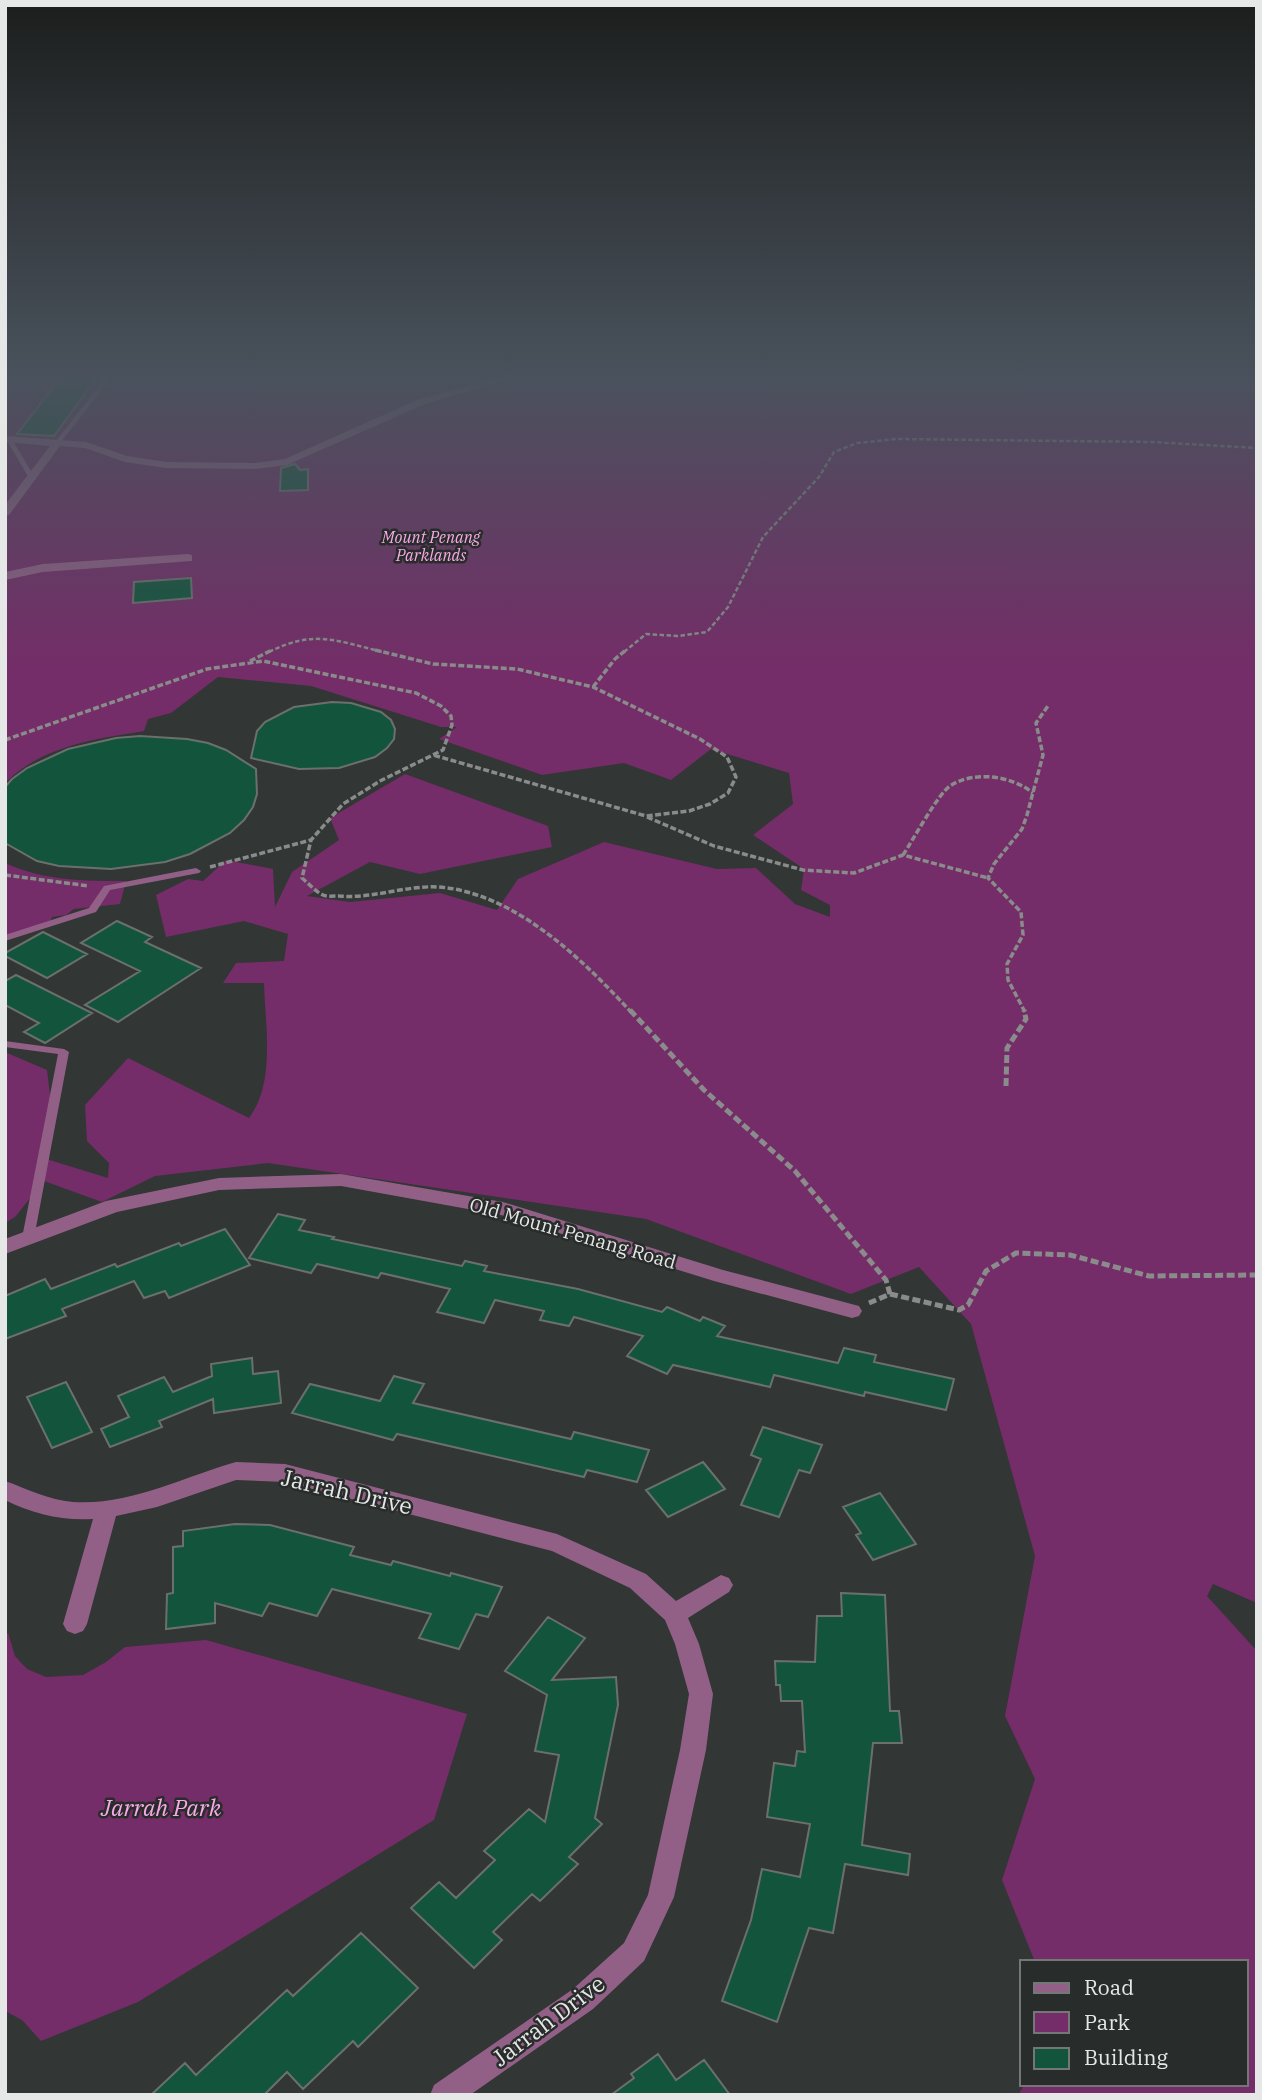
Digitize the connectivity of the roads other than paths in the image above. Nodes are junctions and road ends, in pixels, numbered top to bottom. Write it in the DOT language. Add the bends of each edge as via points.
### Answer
graph roads {
  1 [pos="29,474"];
  2 [pos="35,474"];
  3 [pos="32,478"];
  4 [pos="5,513"];
  5 [pos="188,558"];
  6 [pos="5,576"];
  7 [pos="195,871"];
  8 [pos="5,938"];
  9 [pos="5,1044"];
  10 [pos="28,1238"];
  11 [pos="5,1247"];
  12 [pos="852,1311"];
  13 [pos="5,1490"];
  14 [pos="107,1509"];
  15 [pos="721,1585"];
  16 [pos="674,1614"];
  17 [pos="75,1624"];
  18 [pos="444,2095"];
  1 -- 3 [label="lane"];
  2 -- 3 [label="street"];
  3 -- 4 [label="street"];
  5 -- 6 [label="street" via="43,568"];
  7 -- 8 [label="lane" via="107,888 93,911"];
  9 -- 10 [label="lane" via="64,1052"];
  10 -- 11 [label="street, Old Mount Penang Road"];
  10 -- 12 [label="street, Old Mount Penang Road" via="113,1206 219,1184 341,1180 503,1209"];
  13 -- 14 [label="street, Jarrah Drive" via="32,1503 73,1511"];
  14 -- 16 [label="street, Jarrah Drive" via="236,1471 285,1473 557,1543 638,1581"];
  14 -- 17 [label="street"];
  15 -- 16 [label="street"];
  16 -- 18 [label="street, Jarrah Drive" via="702,1694 661,1897 634,1952 583,1999"];
}
